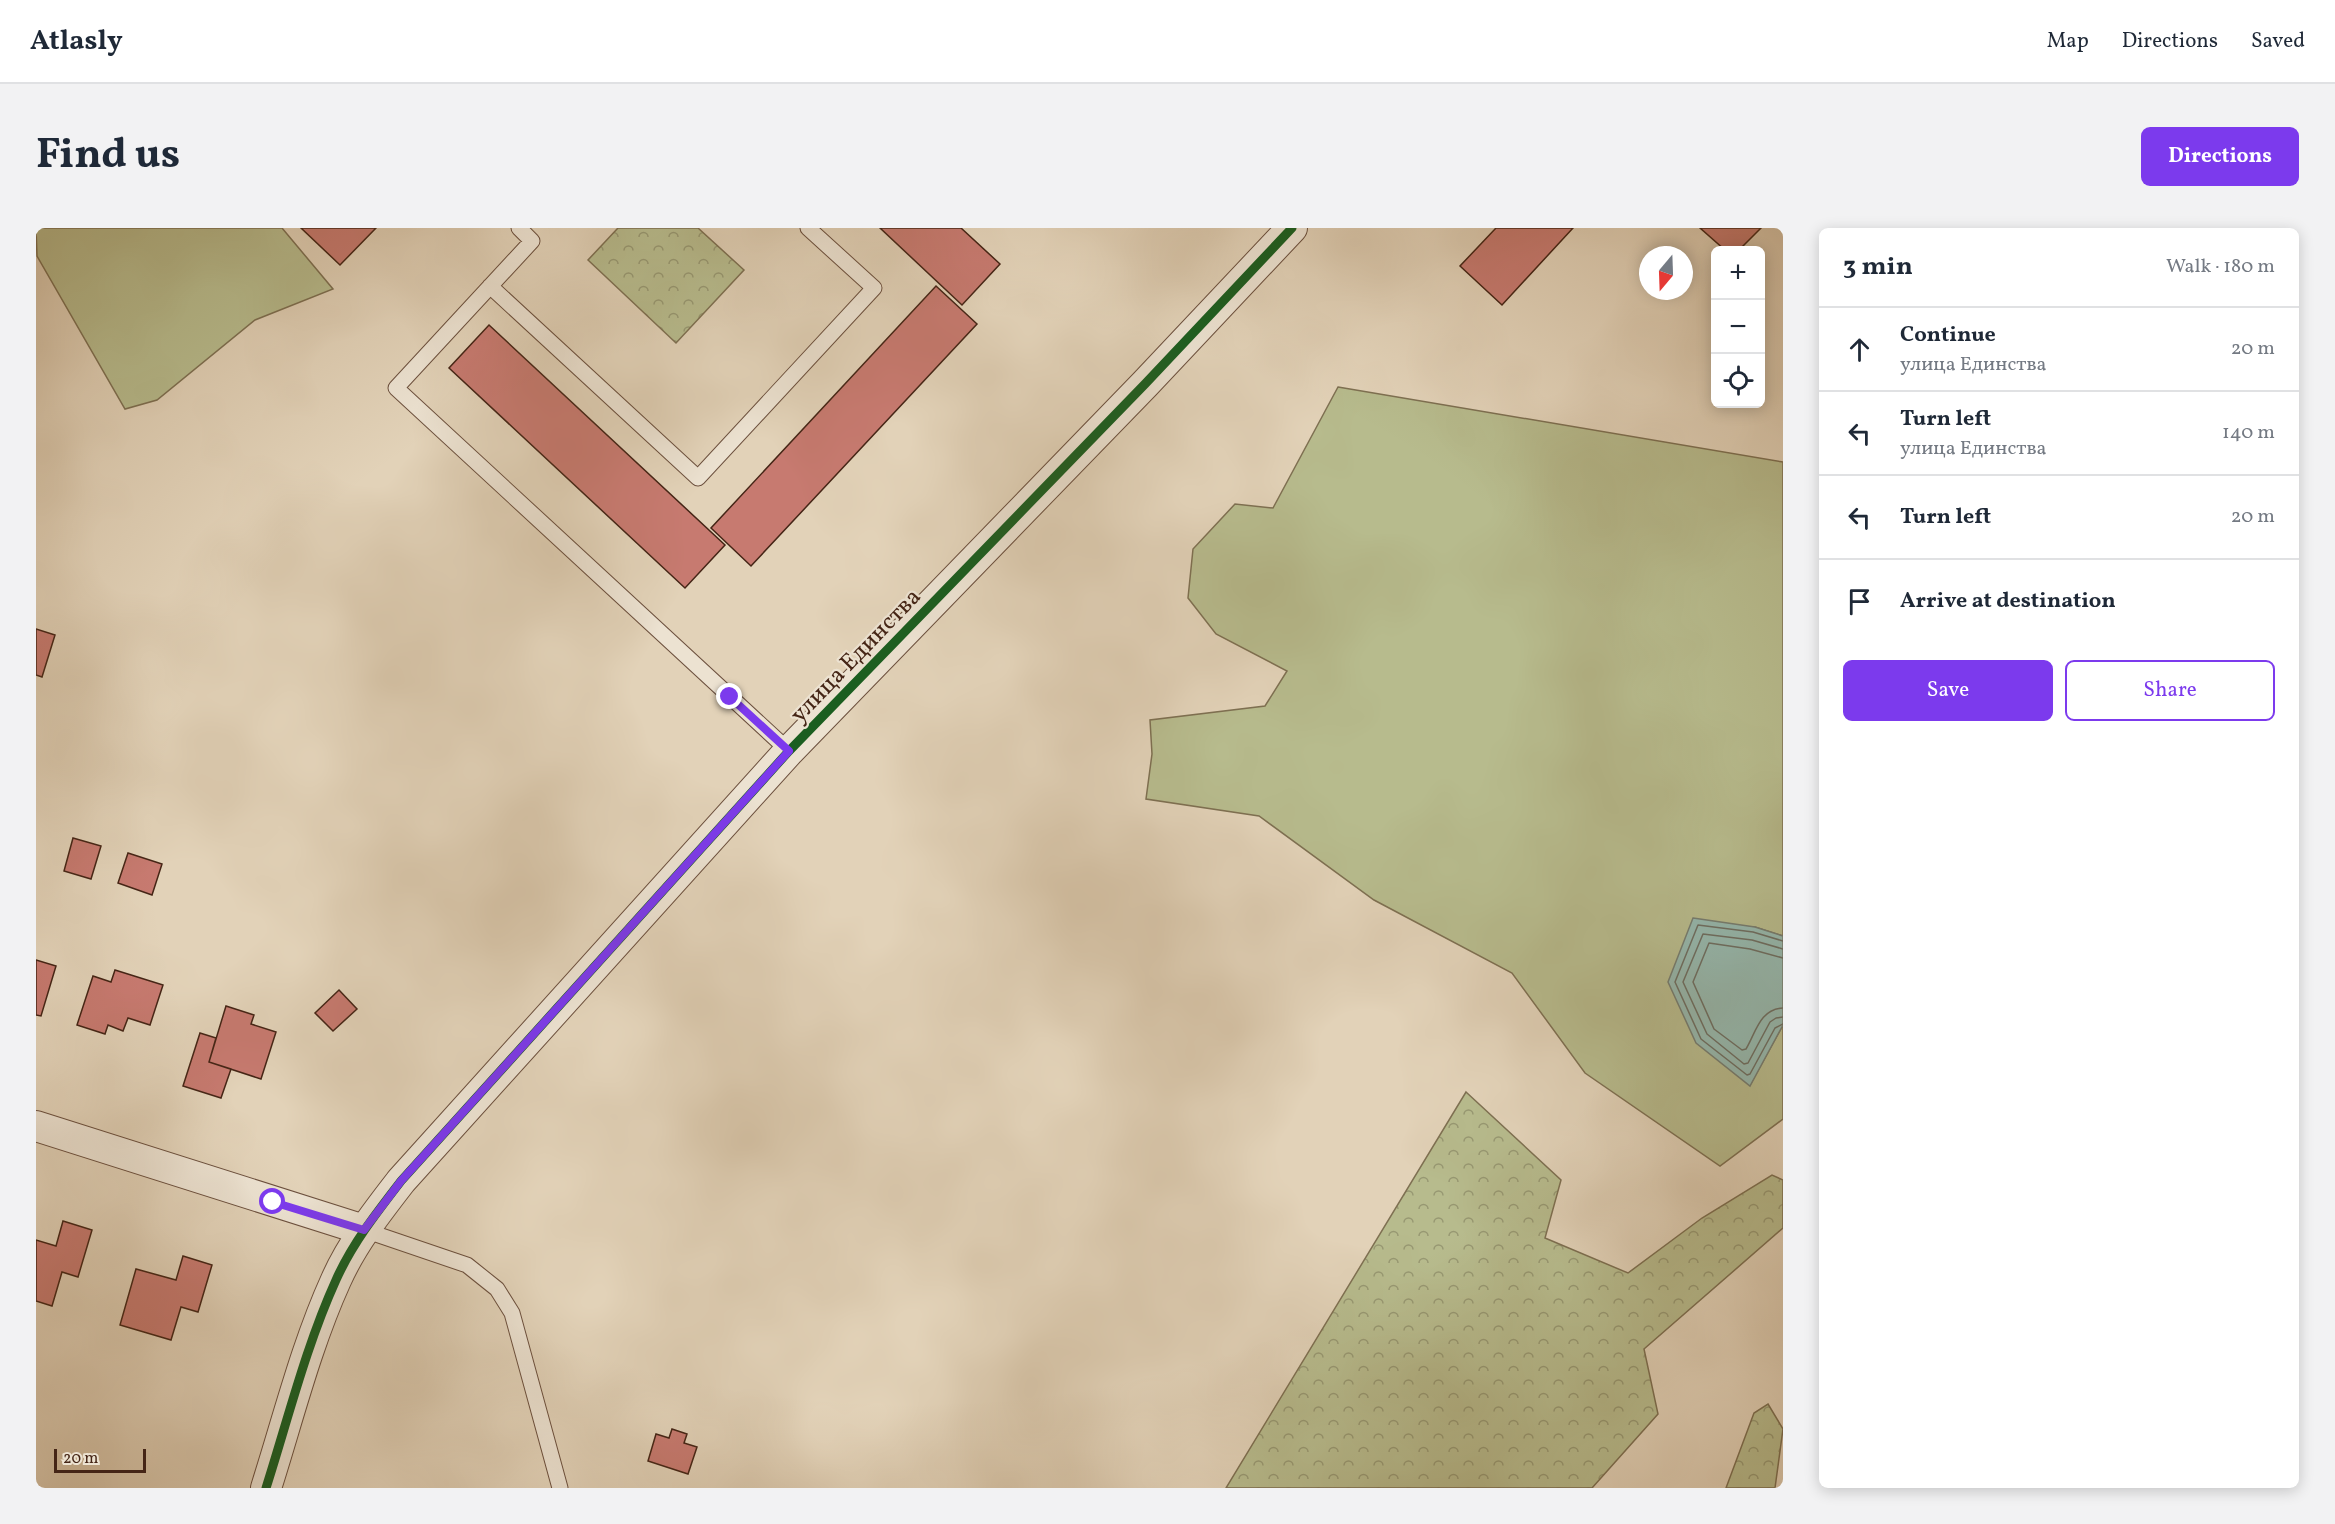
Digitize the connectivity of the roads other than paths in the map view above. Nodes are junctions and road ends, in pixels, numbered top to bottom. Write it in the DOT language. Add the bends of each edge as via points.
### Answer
graph roads {
  1 [pos="519,228"];
  2 [pos="808,228"];
  3 [pos="1292,228"];
  4 [pos="490,286"];
  5 [pos="789,751"];
  6 [pos="36,1126"];
  7 [pos="364,1230"];
  8 [pos="266,1488"];
  9 [pos="560,1488"];
  1 -- 4 [label="lane" via="532,241"];
  2 -- 4 [label="lane" via="874,288 698,478"];
  3 -- 5 [label="street, улица Единства"];
  4 -- 5 [label="lane" via="396,388"];
  5 -- 7 [label="street, улица Единства" via="401,1181"];
  6 -- 7 [label="street"];
  7 -- 8 [label="street, улица Единства" via="336,1280"];
  7 -- 9 [label="lane" via="467,1265 497,1288 512,1313"];
}
